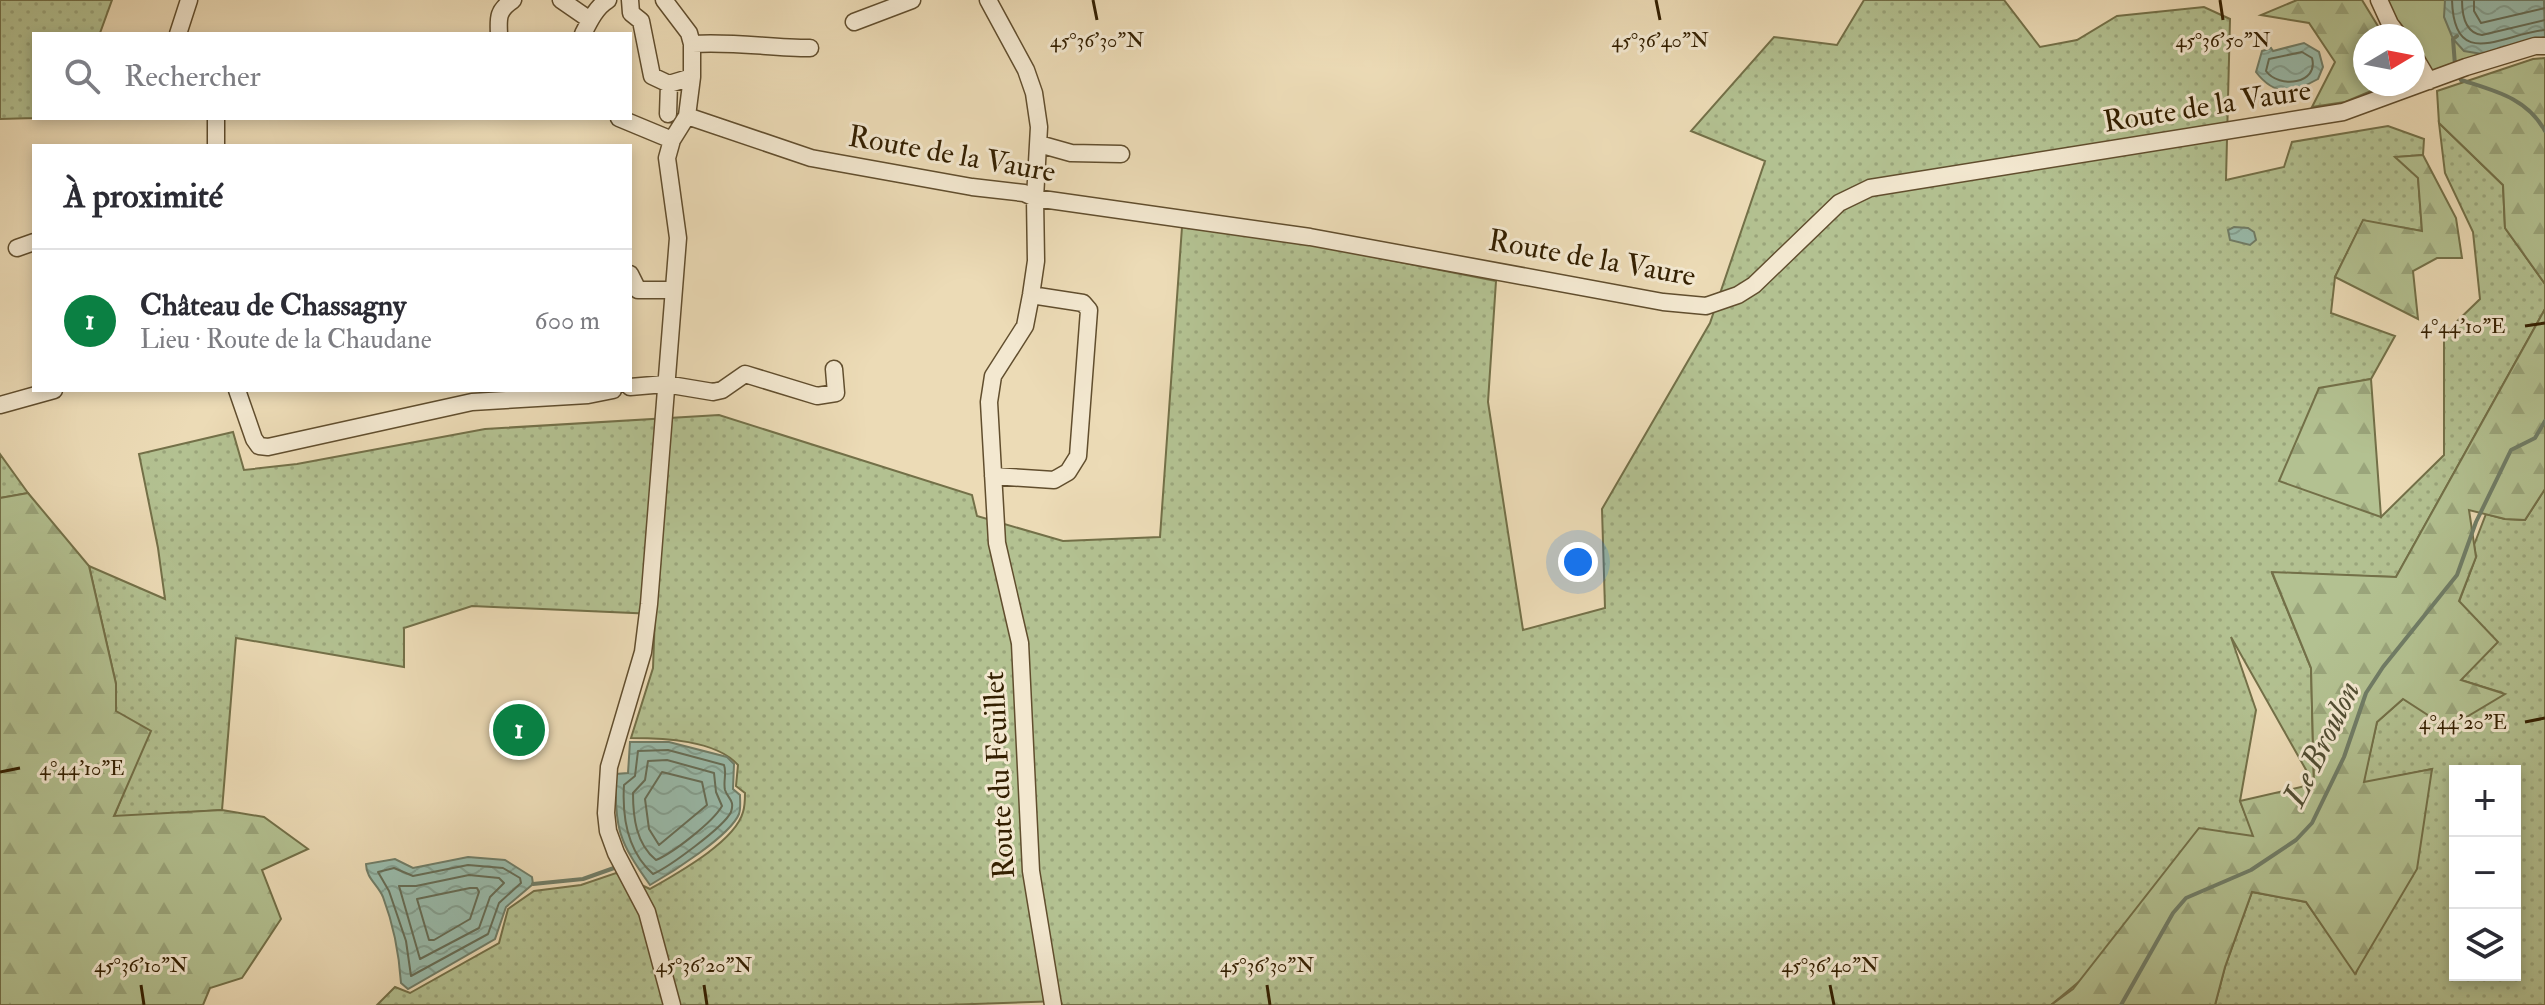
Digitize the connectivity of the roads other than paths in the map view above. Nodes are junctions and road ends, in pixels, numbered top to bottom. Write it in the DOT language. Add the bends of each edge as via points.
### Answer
graph roads {
  1 [pos="189,0"];
  2 [pos="513,0"];
  3 [pos="561,0"];
  4 [pos="608,0"];
  5 [pos="630,0"];
  6 [pos="664,0"];
  7 [pos="912,0"];
  8 [pos="988,0"];
  9 [pos="2379,0"];
  10 [pos="854,22"];
  11 [pos="2390,24"];
  12 [pos="586,27"];
  13 [pos="179,32"];
  14 [pos="499,32"];
  15 [pos="692,44"];
  16 [pos="2545,46"];
  17 [pos="810,48"];
  18 [pos="2425,74"];
  19 [pos="692,77"];
  20 [pos="2429,81"];
  21 [pos="669,84"];
  22 [pos="668,114"];
  23 [pos="687,116"];
  24 [pos="216,120"];
  25 [pos="624,120"];
  26 [pos="672,140"];
  27 [pos="216,144"];
  28 [pos="1039,144"];
  29 [pos="1121,154"];
  30 [pos="1035,198"];
  31 [pos="32,243"];
  32 [pos="17,248"];
  33 [pos="632,278"];
  34 [pos="673,290"];
  35 [pos="1031,295"];
  36 [pos="834,369"];
  37 [pos="665,384"];
  38 [pos="632,387"];
  39 [pos="47,392"];
  40 [pos="238,392"];
  41 [pos="603,392"];
  42 [pos="557,393"];
  43 [pos="0,405"];
  44 [pos="993,476"];
  45 [pos="672,1005"];
  46 [pos="1053,1005"];
  1 -- 13 [label="street"];
  2 -- 14 [label="street" via="498,17"];
  3 -- 12 [label="street"];
  4 -- 12 [label="street"];
  5 -- 21 [label="street" via="631,13 641,21 652,76"];
  6 -- 15 [label="street"];
  7 -- 10 [label="street"];
  8 -- 28 [label="street, Route du Feuillet" via="1034,93"];
  9 -- 11 [label="street"];
  15 -- 17 [label="street"];
  15 -- 19 [label="street"];
  16 -- 20 [label="street, Route de la Vaure"];
  18 -- 20 [label="street"];
  19 -- 21 [label="street"];
  19 -- 23 [label="street"];
  20 -- 30 [label="street, Route de la Vaure" via="2343,112 1870,188 1839,203 1754,285 1706,306 1310,237"];
  21 -- 22 [label="street"];
  23 -- 26 [label="street"];
  23 -- 30 [label="street, Route de la Vaure" via="811,158"];
  24 -- 27 [label="street"];
  25 -- 26 [label="street"];
  26 -- 34 [label="street" via="667,158 679,232"];
  28 -- 29 [label="street" via="1071,153"];
  28 -- 30 [label="street, Route du Feuillet"];
  30 -- 35 [label="street, Route du Feuillet"];
  31 -- 32 [label="street"];
  33 -- 34 [label="street" via="638,290"];
  34 -- 37 [label="street"];
  35 -- 44 [label="street, Route du Feuillet" via="1025,326 989,388"];
  35 -- 44 [label="street" via="1083,303 1089,310 1078,456 1068,472 1054,480"];
  36 -- 37 [label="street" via="836,393 817,396 745,374 713,392"];
  37 -- 38 [label="street"];
  37 -- 45 [label="street" via="643,652 614,747 606,813 616,853 647,912"];
  39 -- 43 [label="street"];
  40 -- 42 [label="street" via="259,446 268,447 472,402"];
  41 -- 42 [label="street"];
  44 -- 46 [label="street, Route du Feuillet" via="997,543 1020,643 1031,871"];
}
